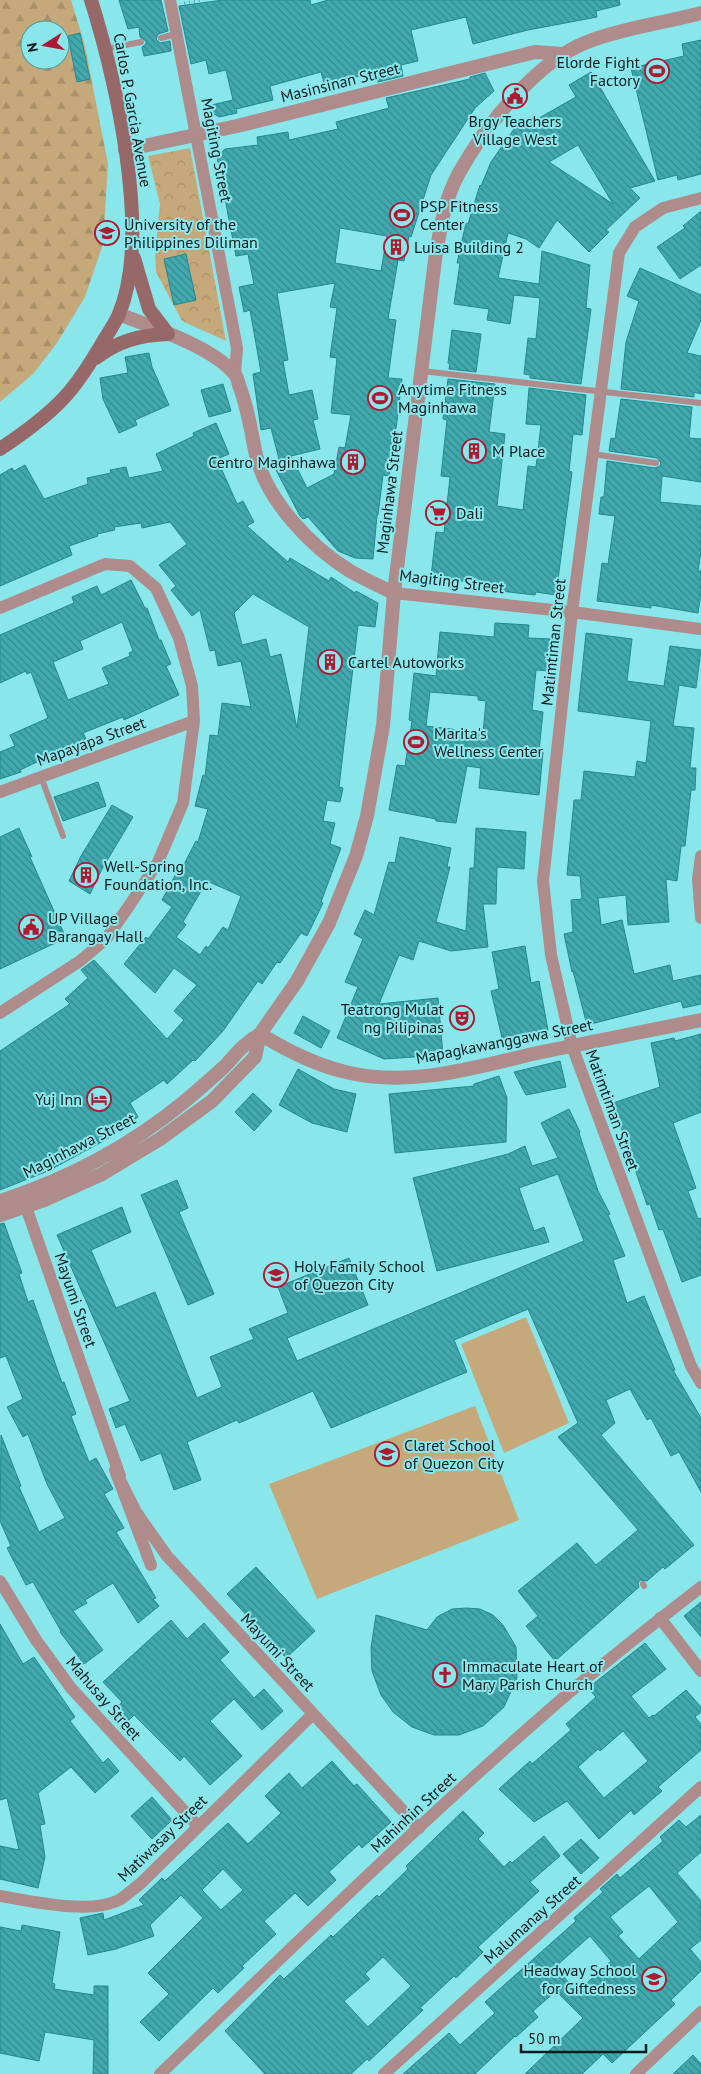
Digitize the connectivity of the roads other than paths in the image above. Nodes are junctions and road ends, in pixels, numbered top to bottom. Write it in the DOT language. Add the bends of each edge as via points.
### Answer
graph roads {
  1 [pos="91,0"];
  2 [pos="170,0"];
  3 [pos="701,13"];
  4 [pos="176,34"];
  5 [pos="161,38"];
  6 [pos="141,42"];
  7 [pos="105,49"];
  8 [pos="563,54"];
  9 [pos="197,135"];
  10 [pos="125,150"];
  11 [pos="701,198"];
  12 [pos="131,245"];
  13 [pos="119,314"];
  14 [pos="168,334"];
  15 [pos="91,362"];
  16 [pos="422,371"];
  17 [pos="235,373"];
  18 [pos="600,393"];
  19 [pos="701,403"];
  20 [pos="0,449"];
  21 [pos="592,454"];
  22 [pos="656,463"];
  23 [pos="394,593"];
  24 [pos="0,608"];
  25 [pos="572,612"];
  26 [pos="701,629"];
  27 [pos="194,721"];
  28 [pos="41,777"];
  29 [pos="0,792"];
  30 [pos="63,836"];
  31 [pos="701,856"];
  32 [pos="701,918"];
  33 [pos="0,1013"];
  34 [pos="701,1020"];
  35 [pos="260,1034"];
  36 [pos="572,1046"];
  37 [pos="0,1201"];
  38 [pos="26,1206"];
  39 [pos="0,1215"];
  40 [pos="701,1384"];
  41 [pos="0,1580"];
  42 [pos="701,1588"];
  43 [pos="660,1618"];
  44 [pos="701,1671"];
  45 [pos="313,1714"];
  46 [pos="701,1788"];
  47 [pos="198,1826"];
  48 [pos="419,1828"];
  49 [pos="0,1896"];
  50 [pos="701,2012"];
  51 [pos="160,2074"];
  52 [pos="384,2074"];
  53 [pos="636,2074"];
  1 -- 7 [label="main road, Carlos P. Garcia Avenue"];
  2 -- 4 [label="street, Magiting Street"];
  3 -- 8 [label="street, Maginhawa Street" via="587,42"];
  4 -- 5 [label="lane"];
  4 -- 9 [label="street, Magiting Street"];
  6 -- 7 [label="lane"];
  7 -- 10 [label="main road, Carlos P. Garcia Avenue"];
  8 -- 9 [label="street, Masinsinan Street" via="535,52"];
  8 -- 16 [label="street, Maginhawa Street" via="537,75 508,106 459,174 445,208 440,231"];
  9 -- 10 [label="street, Masinsinan Street"];
  9 -- 17 [label="street, Magiting Street" via="237,348"];
  10 -- 12 [label="main road, Carlos P. Garcia Avenue" via="131,199"];
  11 -- 18 [label="street, Matimtiman Street" via="664,208 635,227 619,253"];
  12 -- 13 [label="main road, Carlos P. Garcia Avenue" via="130,268"];
  12 -- 14 [label="main road" via="149,309"];
  13 -- 14 [label="street"];
  13 -- 15 [label="main road, Carlos P. Garcia Avenue"];
  14 -- 15 [label="main road" via="127,340"];
  14 -- 17 [label="street" via="220,360"];
  15 -- 20 [label="main road, Carlos P. Garcia Avenue" via="60,401"];
  16 -- 18 [label="lane"];
  16 -- 23 [label="street, Maginhawa Street"];
  17 -- 23 [label="street, Magiting Street" via="247,406 257,457 277,500 325,554 351,572"];
  18 -- 19 [label="lane"];
  18 -- 21 [label="street, Matimtiman Street"];
  21 -- 22 [label="lane"];
  21 -- 25 [label="street, Matimtiman Street"];
  23 -- 25 [label="street, Magiting Street"];
  23 -- 35 [label="street, Maginhawa Street" via="383,726 372,794 356,856 312,957"];
  24 -- 27 [label="street" via="104,564 130,566 156,588 180,638 192,686"];
  25 -- 26 [label="street, Magiting Street"];
  25 -- 36 [label="street, Matimtiman Street" via="543,881 551,955"];
  27 -- 28 [label="street, Mapayapa Street"];
  27 -- 33 [label="street" via="183,803 158,862 130,906 106,939 80,961"];
  28 -- 29 [label="street, Mapayapa Street"];
  28 -- 30 [label="lane"];
  31 -- 32 [label="street" via="698,879"];
  34 -- 36 [label="street, Mapagkawanggawa Street"];
  35 -- 36 [label="street, Mapagkawanggawa Street" via="297,1056 323,1066 351,1074 386,1078 427,1076"];
  35 -- 37 [label="street, Maginhawa Street" via="243,1045 205,1084 152,1128 70,1173"];
  35 -- 38 [label="street, Maginhawa Street" via="255,1057 212,1101 168,1134 102,1174"];
  36 -- 40 [label="street, Matimtiman Street" via="691,1366"];
  38 -- 39 [label="street, Maginhawa Street"];
  38 -- 45 [label="street, Mayumi Street" via="98,1414 122,1480 125,1490 128,1499 145,1546 151,1565 115,1470 123,1486 127,1494 136,1512 167,1556"];
  41 -- 47 [label="street, Mahusay Street" via="70,1688"];
  42 -- 43 [label="street, Mahinhin Street"];
  43 -- 44 [label="street"];
  43 -- 48 [label="street, Mahinhin Street" via="571,1691"];
  45 -- 47 [label="street, Matiwasay Street"];
  45 -- 48 [label="street, Mayumi Street"];
  46 -- 52 [label="street, Malumanay Street"];
  47 -- 49 [label="street, Matiwasay Street" via="140,1884 118,1900 102,1905 68,1906"];
  48 -- 51 [label="street, Mahinhin Street"];
  50 -- 53 [label="street"];
}
